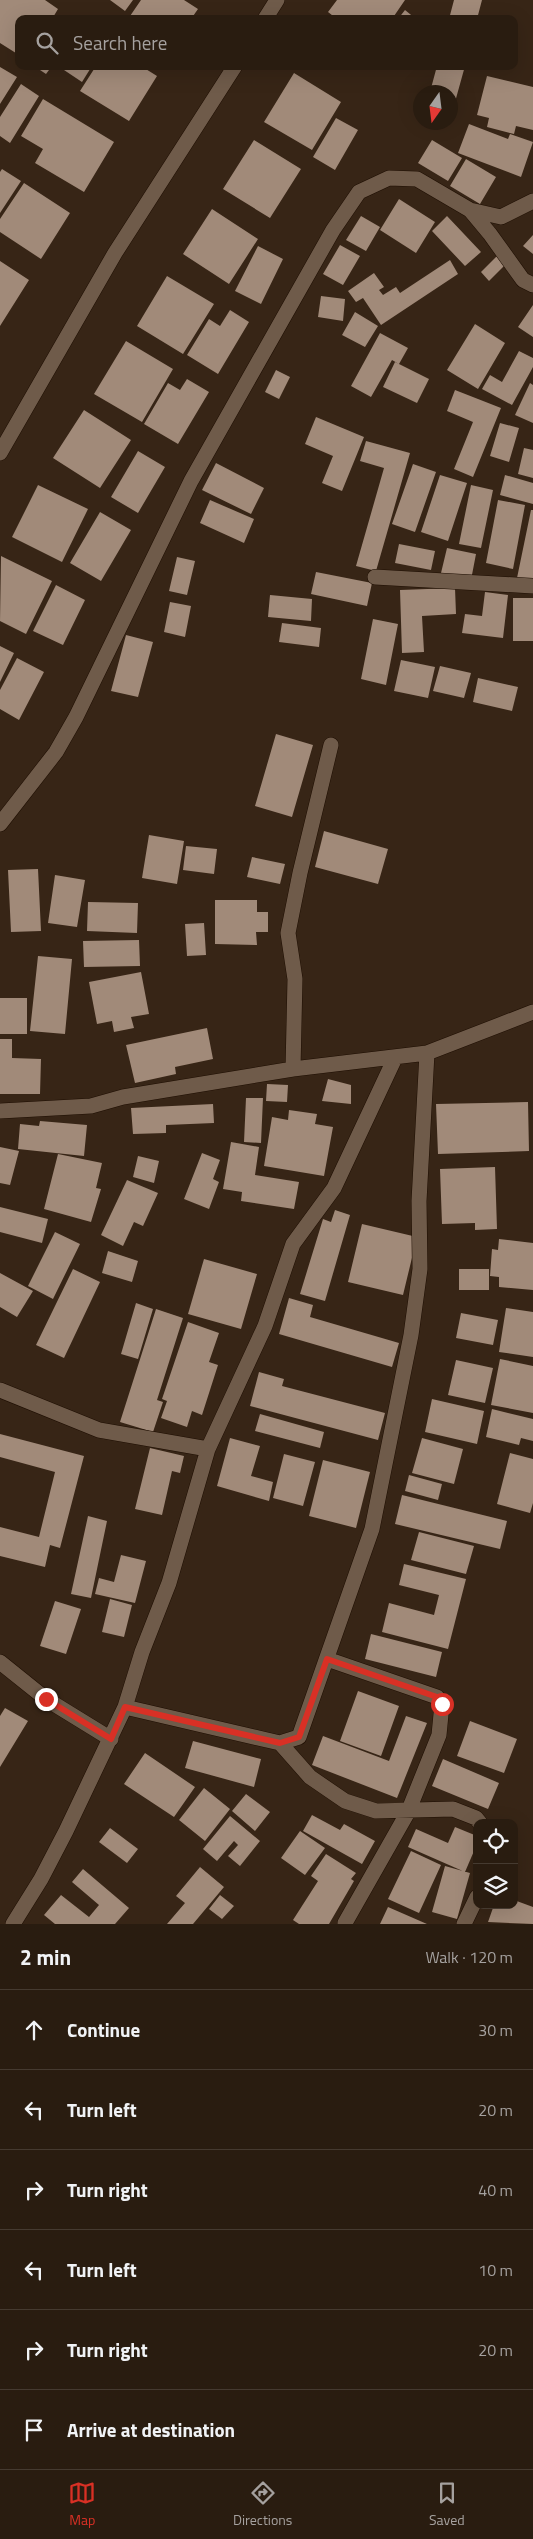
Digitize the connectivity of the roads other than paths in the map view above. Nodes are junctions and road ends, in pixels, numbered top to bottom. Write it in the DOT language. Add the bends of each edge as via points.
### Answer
graph roads {
  1 [pos="232,70"];
  2 [pos="533,201"];
  3 [pos="470,210"];
  4 [pos="533,285"];
  5 [pos="0,453"];
  6 [pos="375,577"];
  7 [pos="533,586"];
  8 [pos="331,745"];
  9 [pos="0,824"];
  10 [pos="533,1012"];
  11 [pos="427,1053"];
  12 [pos="395,1058"];
  13 [pos="293,1069"];
  14 [pos="0,1111"];
  15 [pos="0,1390"];
  16 [pos="208,1449"];
  17 [pos="327,1659"];
  18 [pos="0,1662"];
  19 [pos="125,1707"];
  20 [pos="111,1739"];
  21 [pos="280,1743"];
  22 [pos="408,1812"];
  23 [pos="477,1819"];
  24 [pos="473,1905"];
  25 [pos="345,1923"];
  26 [pos="13,1924"];
  27 [pos="464,1924"];
  1 -- 5 [label="street" via="115,253"];
  2 -- 3 [label="street" via="501,217"];
  3 -- 4 [label="street" via="523,280"];
  3 -- 9 [label="street" via="417,179 388,178 359,192 333,230 191,481 60,745"];
  6 -- 7 [label="street"];
  8 -- 13 [label="street" via="288,933 295,979"];
  10 -- 11 [label="street"];
  11 -- 12 [label="street"];
  11 -- 17 [label="street" via="419,1201 420,1269 411,1335 372,1529"];
  12 -- 13 [label="street"];
  12 -- 16 [label="street" via="334,1188 293,1244 265,1326"];
  13 -- 14 [label="street" via="123,1097 92,1106"];
  15 -- 16 [label="street" via="99,1430"];
  16 -- 19 [label="street" via="169,1583"];
  17 -- 21 [label="street" via="299,1737"];
  17 -- 22 [label="street" via="437,1697 442,1704 439,1735"];
  18 -- 20 [label="street" via="46,1699"];
  19 -- 20 [label="street"];
  19 -- 21 [label="street"];
  20 -- 26 [label="street" via="45,1871"];
  21 -- 22 [label="street" via="310,1777 344,1802 376,1812"];
  22 -- 23 [label="street" via="453,1809"];
  22 -- 25 [label="street"];
  24 -- 27 [label="street"];
}
